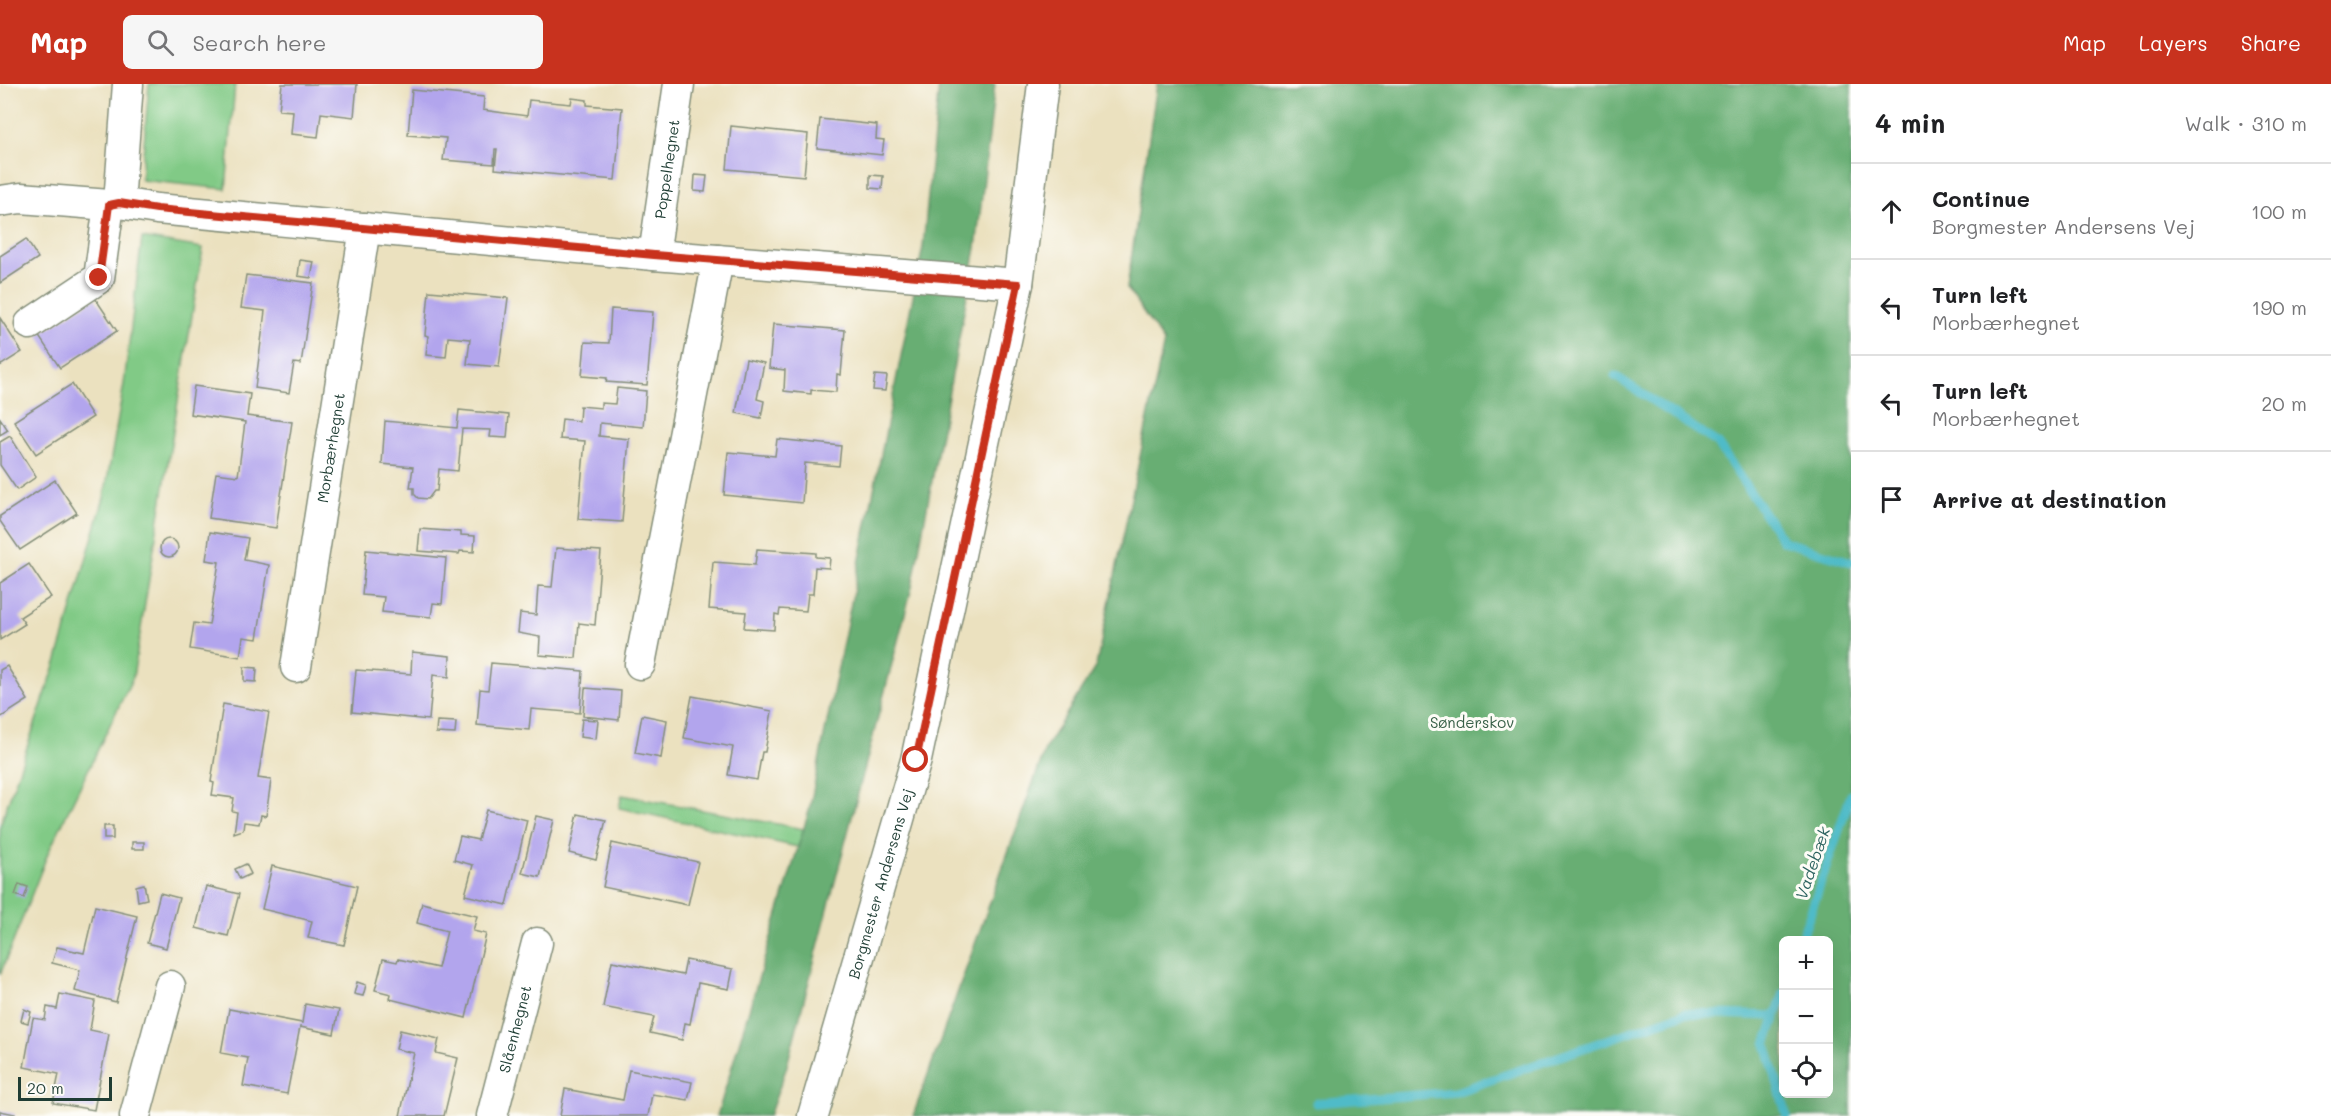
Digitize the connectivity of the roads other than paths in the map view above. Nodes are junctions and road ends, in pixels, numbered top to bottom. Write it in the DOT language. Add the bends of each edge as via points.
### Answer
graph roads {
  1 [pos="128,84"];
  2 [pos="680,84"];
  3 [pos="1042,84"];
  4 [pos="0,201"];
  5 [pos="114,204"];
  6 [pos="365,228"];
  7 [pos="654,255"];
  8 [pos="718,260"];
  9 [pos="1018,284"];
  10 [pos="30,324"];
  11 [pos="640,664"];
  12 [pos="296,667"];
  13 [pos="537,943"];
  14 [pos="170,986"];
  15 [pos="135,1116"];
  16 [pos="492,1116"];
  17 [pos="813,1116"];
  1 -- 5 [label="street"];
  2 -- 7 [label="street, Poppelhegnet"];
  3 -- 9 [label="street, Borgmester Andersens Vej"];
  4 -- 5 [label="street" via="21,198"];
  5 -- 6 [label="street"];
  5 -- 10 [label="street" via="99,278"];
  6 -- 7 [label="street"];
  6 -- 12 [label="street, Morbærhegnet"];
  7 -- 8 [label="street"];
  8 -- 9 [label="street"];
  8 -- 11 [label="street"];
  9 -- 17 [label="street, Borgmester Andersens Vej" via="916,760"];
  13 -- 16 [label="street, Slåenhegnet"];
  14 -- 15 [label="street"];
}
